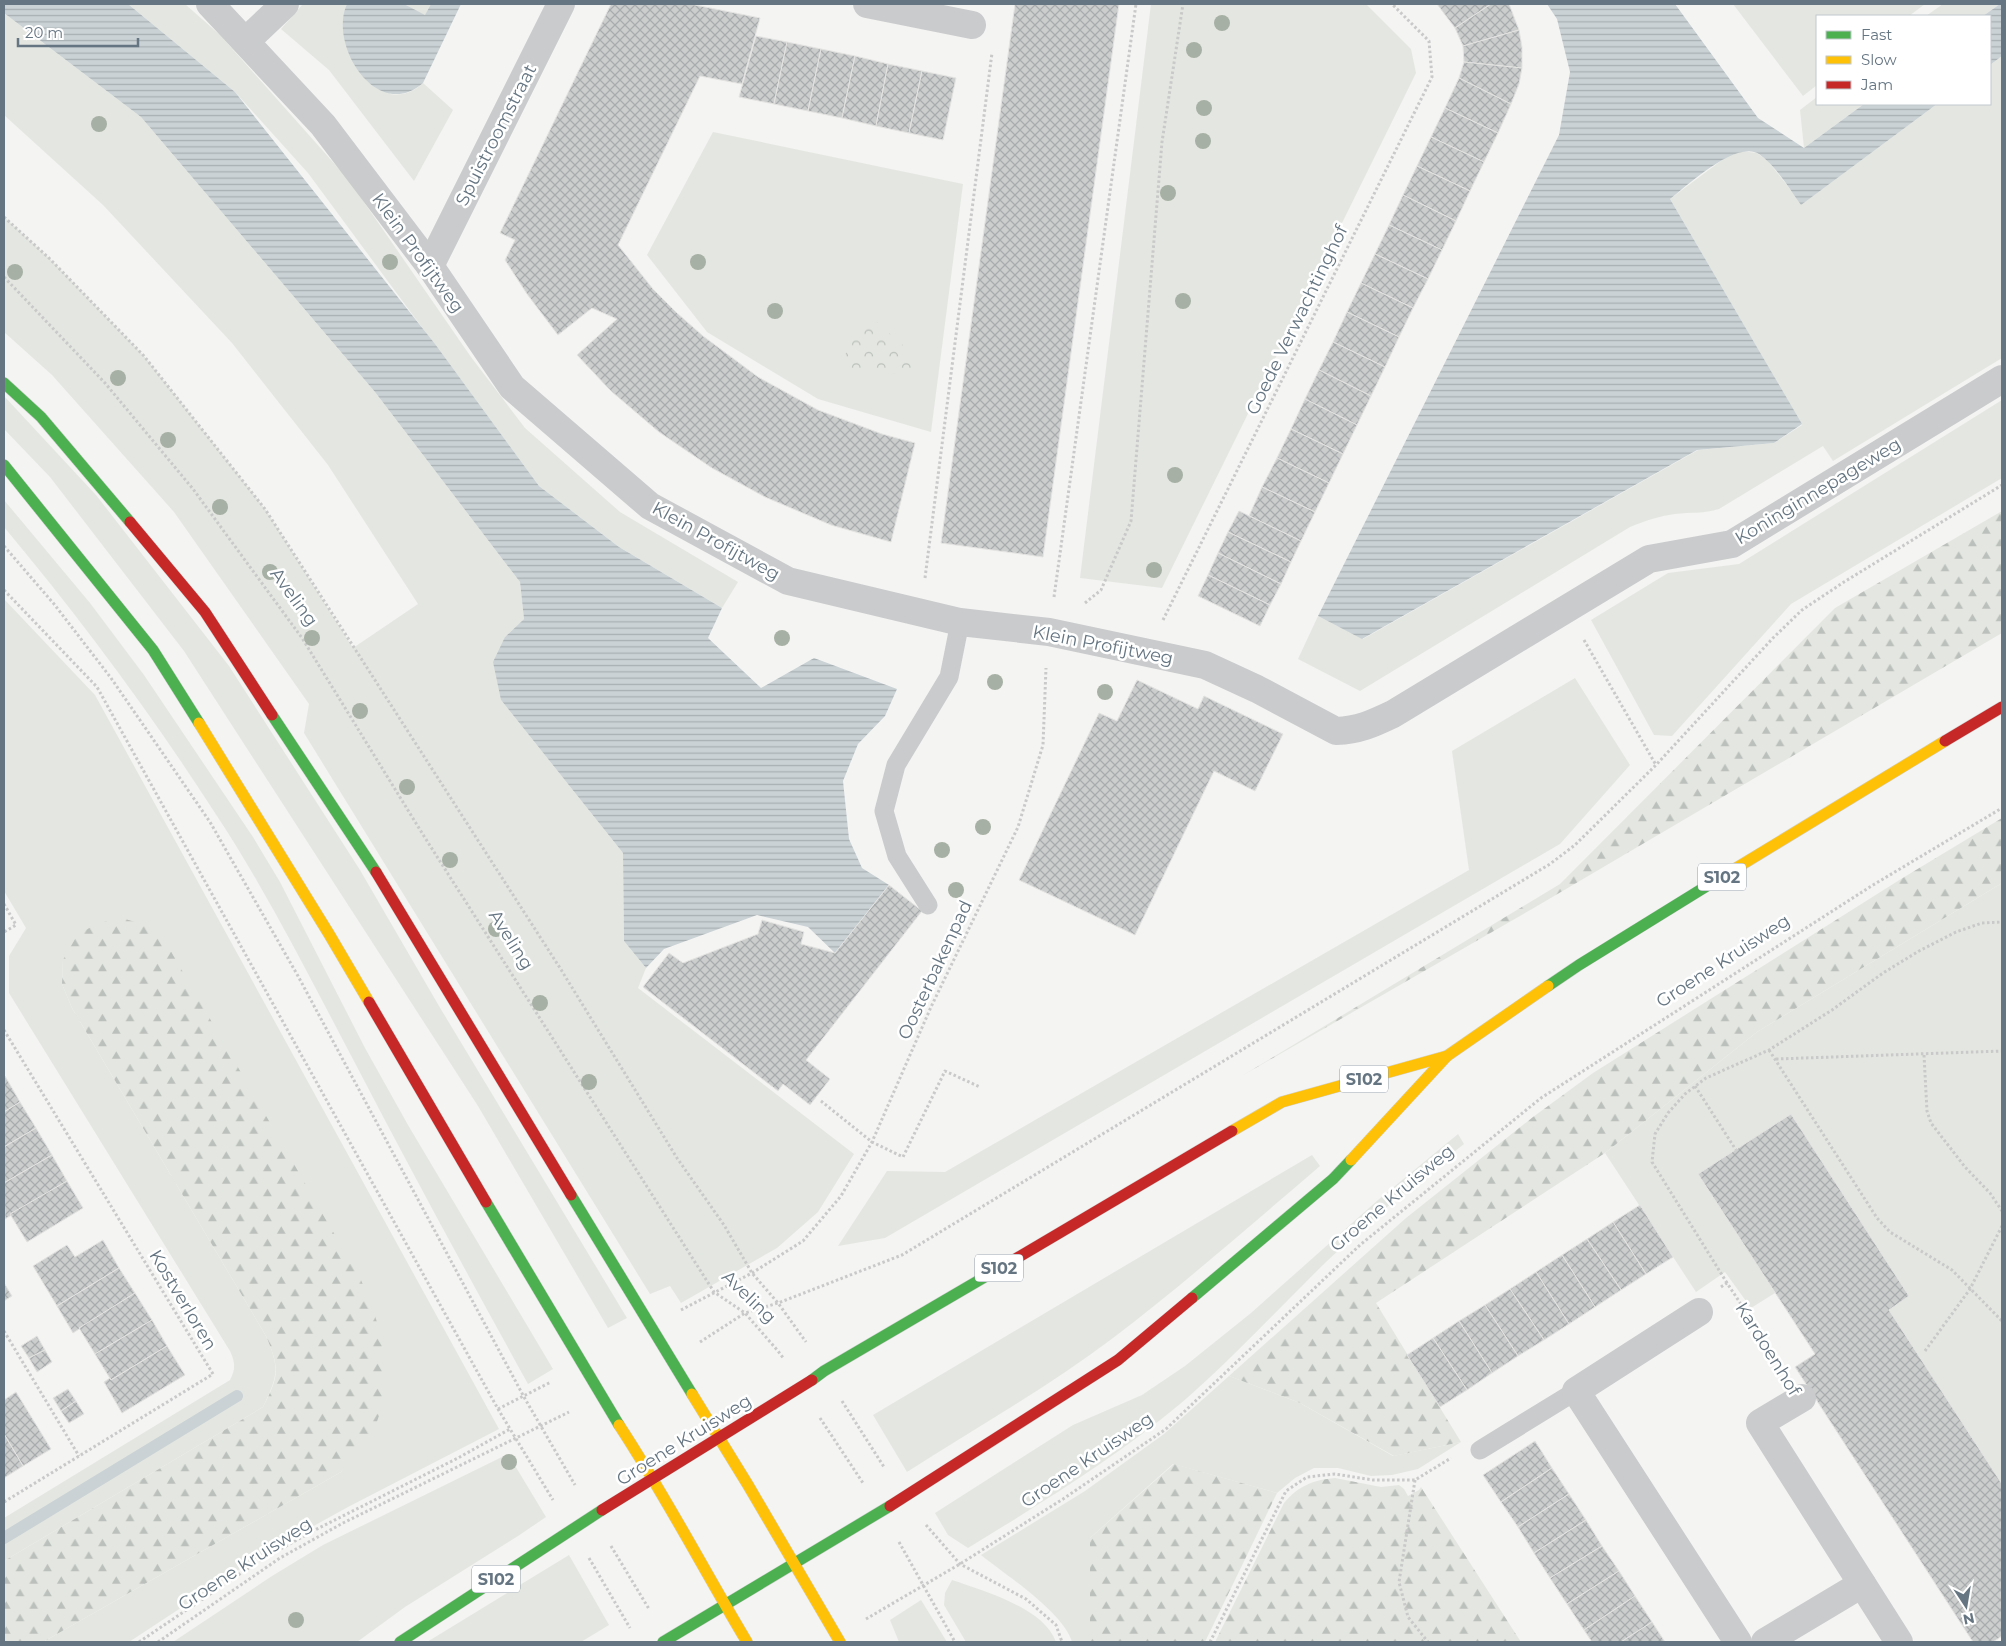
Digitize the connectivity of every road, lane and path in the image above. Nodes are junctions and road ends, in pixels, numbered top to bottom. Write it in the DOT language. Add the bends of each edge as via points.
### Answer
graph roads {
  1 [pos="210,4"];
  2 [pos="285,4"];
  3 [pos="561,4"];
  4 [pos="867,4"];
  5 [pos="1136,4"];
  6 [pos="1183,4"];
  7 [pos="1392,4"];
  8 [pos="972,25"];
  9 [pos="246,41"];
  10 [pos="4,217"];
  11 [pos="430,266"];
  12 [pos="4,278"];
  13 [pos="2002,379"];
  14 [pos="4,383"];
  15 [pos="4,464"];
  16 [pos="2002,485"];
  17 [pos="4,546"];
  18 [pos="4,590"];
  19 [pos="1565,608"];
  20 [pos="920,613"];
  21 [pos="960,622"];
  22 [pos="1049,632"];
  23 [pos="1145,653"];
  24 [pos="2002,707"];
  25 [pos="1393,714"];
  26 [pos="1656,765"];
  27 [pos="2002,808"];
  28 [pos="4,904"];
  29 [pos="928,905"];
  30 [pos="2002,922"];
  31 [pos="4,932"];
  32 [pos="4,1030"];
  33 [pos="1769,1050"];
  34 [pos="2002,1051"];
  35 [pos="1924,1055"];
  36 [pos="1447,1056"];
  37 [pos="1775,1059"];
  38 [pos="1695,1086"];
  39 [pos="980,1088"];
  40 [pos="821,1102"];
  41 [pos="872,1142"];
  42 [pos="1736,1150"];
  43 [pos="2002,1211"];
  44 [pos="2002,1226"];
  45 [pos="752,1273"];
  46 [pos="1727,1284"];
  47 [pos="1970,1289"];
  48 [pos="778,1302"];
  49 [pos="1699,1312"];
  50 [pos="745,1313"];
  51 [pos="2002,1321"];
  52 [pos="4,1331"];
  53 [pos="1925,1351"];
  54 [pos="824,1371"];
  55 [pos="801,1388"];
  56 [pos="1576,1391"];
  57 [pos="1802,1398"];
  58 [pos="510,1429"];
  59 [pos="719,1438"];
  60 [pos="516,1439"];
  61 [pos="1480,1450"];
  62 [pos="79,1456"];
  63 [pos="654,1479"];
  64 [pos="1416,1480"];
  65 [pos="903,1498"];
  66 [pos="4,1502"];
  67 [pos="882,1511"];
  68 [pos="571,1529"];
  69 [pos="793,1564"];
  70 [pos="960,1564"];
  71 [pos="1862,1584"];
  72 [pos="922,1586"];
  73 [pos="725,1605"];
  74 [pos="634,1635"];
  75 [pos="838,1640"];
  76 [pos="139,1642"];
  77 [pos="158,1642"];
  78 [pos="400,1642"];
  79 [pos="663,1642"];
  80 [pos="747,1642"];
  81 [pos="955,1642"];
  82 [pos="1062,1642"];
  83 [pos="1210,1642"];
  84 [pos="1428,1642"];
  85 [pos="1738,1642"];
  86 [pos="1765,1642"];
  87 [pos="1899,1642"];
  1 -- 9 [label="street, Klein Profijtweg"];
  2 -- 9 [label="street"];
  3 -- 11 [label="street, Spuistroomstraat"];
  4 -- 8 [label="street"];
  5 -- 22 [label="path, Oosterbakenpad"];
  6 -- 22 [label="path" via="1162,142 1131,521 1102,590"];
  7 -- 23 [label="path, Goede Verwachtinghof" via="1429,41 1432,77"];
  8 -- 20 [label="path" via="995,29"];
  9 -- 11 [label="street, Klein Profijtweg" via="323,124"];
  10 -- 45 [label="path" via="50,259 144,356 265,509"];
  11 -- 20 [label="street, Klein Profijtweg" via="512,387 650,506 788,581"];
  12 -- 50 [label="path, Aveling" via="105,383 192,489 302,638 714,1292"];
  13 -- 19 [label="street, Koninginnepageweg" via="1732,544 1649,559"];
  14 -- 59 [label="main road" via="41,416 205,612 396,903"];
  15 -- 63 [label="main road" via="153,650 329,934 594,1385"];
  16 -- 26 [label="path" via="1802,610"];
  17 -- 60 [label="path, Groene Kruisweg" via="111,678 210,822 298,976 540,1426"];
  18 -- 58 [label="path" via="97,687"];
  19 -- 25 [label="street, Koninginnepageweg"];
  19 -- 26 [label="path"];
  20 -- 21 [label="street, Klein Profijtweg"];
  21 -- 22 [label="street, Klein Profijtweg"];
  21 -- 29 [label="lane" via="949,676 896,765 884,812 898,856"];
  22 -- 23 [label="street, Klein Profijtweg"];
  22 -- 41 [label="path, Oosterbakenpad" via="1043,745 1018,827 931,1007"];
  23 -- 25 [label="street, Klein Profijtweg" via="1205,665 1336,730 1369,726"];
  24 -- 36 [label="main road, Groene Kruisweg / S102" via="1604,950"];
  26 -- 48 [label="path" via="1575,845 1550,864 902,1255"];
  27 -- 70 [label="path, Groene Kruisweg" via="1873,885 1541,1098 1360,1245 1166,1429"];
  28 -- 31 [label="path" via="16,925"];
  30 -- 33 [label="path" via="1982,923 1919,950"];
  32 -- 62 [label="path, Kostverloren" via="212,1374"];
  33 -- 37 [label="path"];
  33 -- 38 [label="path"];
  34 -- 35 [label="path"];
  35 -- 37 [label="path"];
  35 -- 43 [label="path" via="1927,1111 1931,1124"];
  36 -- 54 [label="main road, Groene Kruisweg / S102" via="1282,1102"];
  36 -- 65 [label="main road, Groene Kruisweg / S102" via="1333,1178 1118,1360"];
  37 -- 47 [label="path" via="1877,1218 1890,1232 1952,1270"];
  38 -- 42 [label="path"];
  38 -- 46 [label="path" via="1668,1113 1655,1134 1652,1162"];
  39 -- 41 [label="path" via="945,1071 903,1157"];
  40 -- 41 [label="path"];
  41 -- 45 [label="path, Oosterbakenpad" via="841,1196 803,1241"];
  44 -- 47 [label="path"];
  45 -- 48 [label="path"];
  46 -- 49 [label="path, Kardoenhof" via="1703,1297"];
  46 -- 57 [label="path, Kardoenhof"];
  47 -- 51 [label="path"];
  47 -- 53 [label="path"];
  48 -- 50 [label="path"];
  48 -- 54 [label="path"];
  49 -- 56 [label="street"];
  50 -- 55 [label="path, Aveling" via="778,1351"];
  52 -- 62 [label="path"];
  54 -- 55 [label="main road, Groene Kruisweg / S102"];
  54 -- 65 [label="path"];
  55 -- 59 [label="main road, Groene Kruisweg / S102"];
  55 -- 67 [label="path, Aveling"];
  56 -- 61 [label="lane"];
  56 -- 85 [label="street"];
  57 -- 71 [label="street, Kardoenhof" via="1760,1424"];
  58 -- 60 [label="path"];
  58 -- 76 [label="path" via="259,1561"];
  59 -- 63 [label="main road, Groene Kruisweg / S102"];
  59 -- 69 [label="main road"];
  60 -- 68 [label="path"];
  60 -- 77 [label="path, Groene Kruisweg" via="343,1523 280,1558"];
  61 -- 64 [label="path" via="1462,1451"];
  62 -- 66 [label="path, Kostverloren"];
  63 -- 68 [label="main road, Groene Kruisweg / S102"];
  63 -- 73 [label="main road"];
  64 -- 83 [label="path" via="1374,1480 1335,1474 1307,1477 1286,1491"];
  64 -- 84 [label="path" via="1399,1582 1408,1617"];
  65 -- 67 [label="main road, Groene Kruisweg / S102"];
  65 -- 70 [label="path"];
  67 -- 69 [label="main road, Groene Kruisweg / S102"];
  67 -- 72 [label="path, Aveling"];
  68 -- 74 [label="path"];
  68 -- 78 [label="main road, Groene Kruisweg / S102"];
  69 -- 73 [label="main road, Groene Kruisweg / S102"];
  69 -- 75 [label="main road"];
  70 -- 72 [label="path, Groene Kruisweg"];
  70 -- 82 [label="path" via="1026,1599 1056,1625"];
  71 -- 86 [label="street"];
  71 -- 87 [label="street, Kardoenhof"];
  72 -- 75 [label="path, Groene Kruisweg"];
  72 -- 81 [label="path, Aveling"];
  73 -- 79 [label="main road, Groene Kruisweg / S102"];
  73 -- 80 [label="main road"];
}
